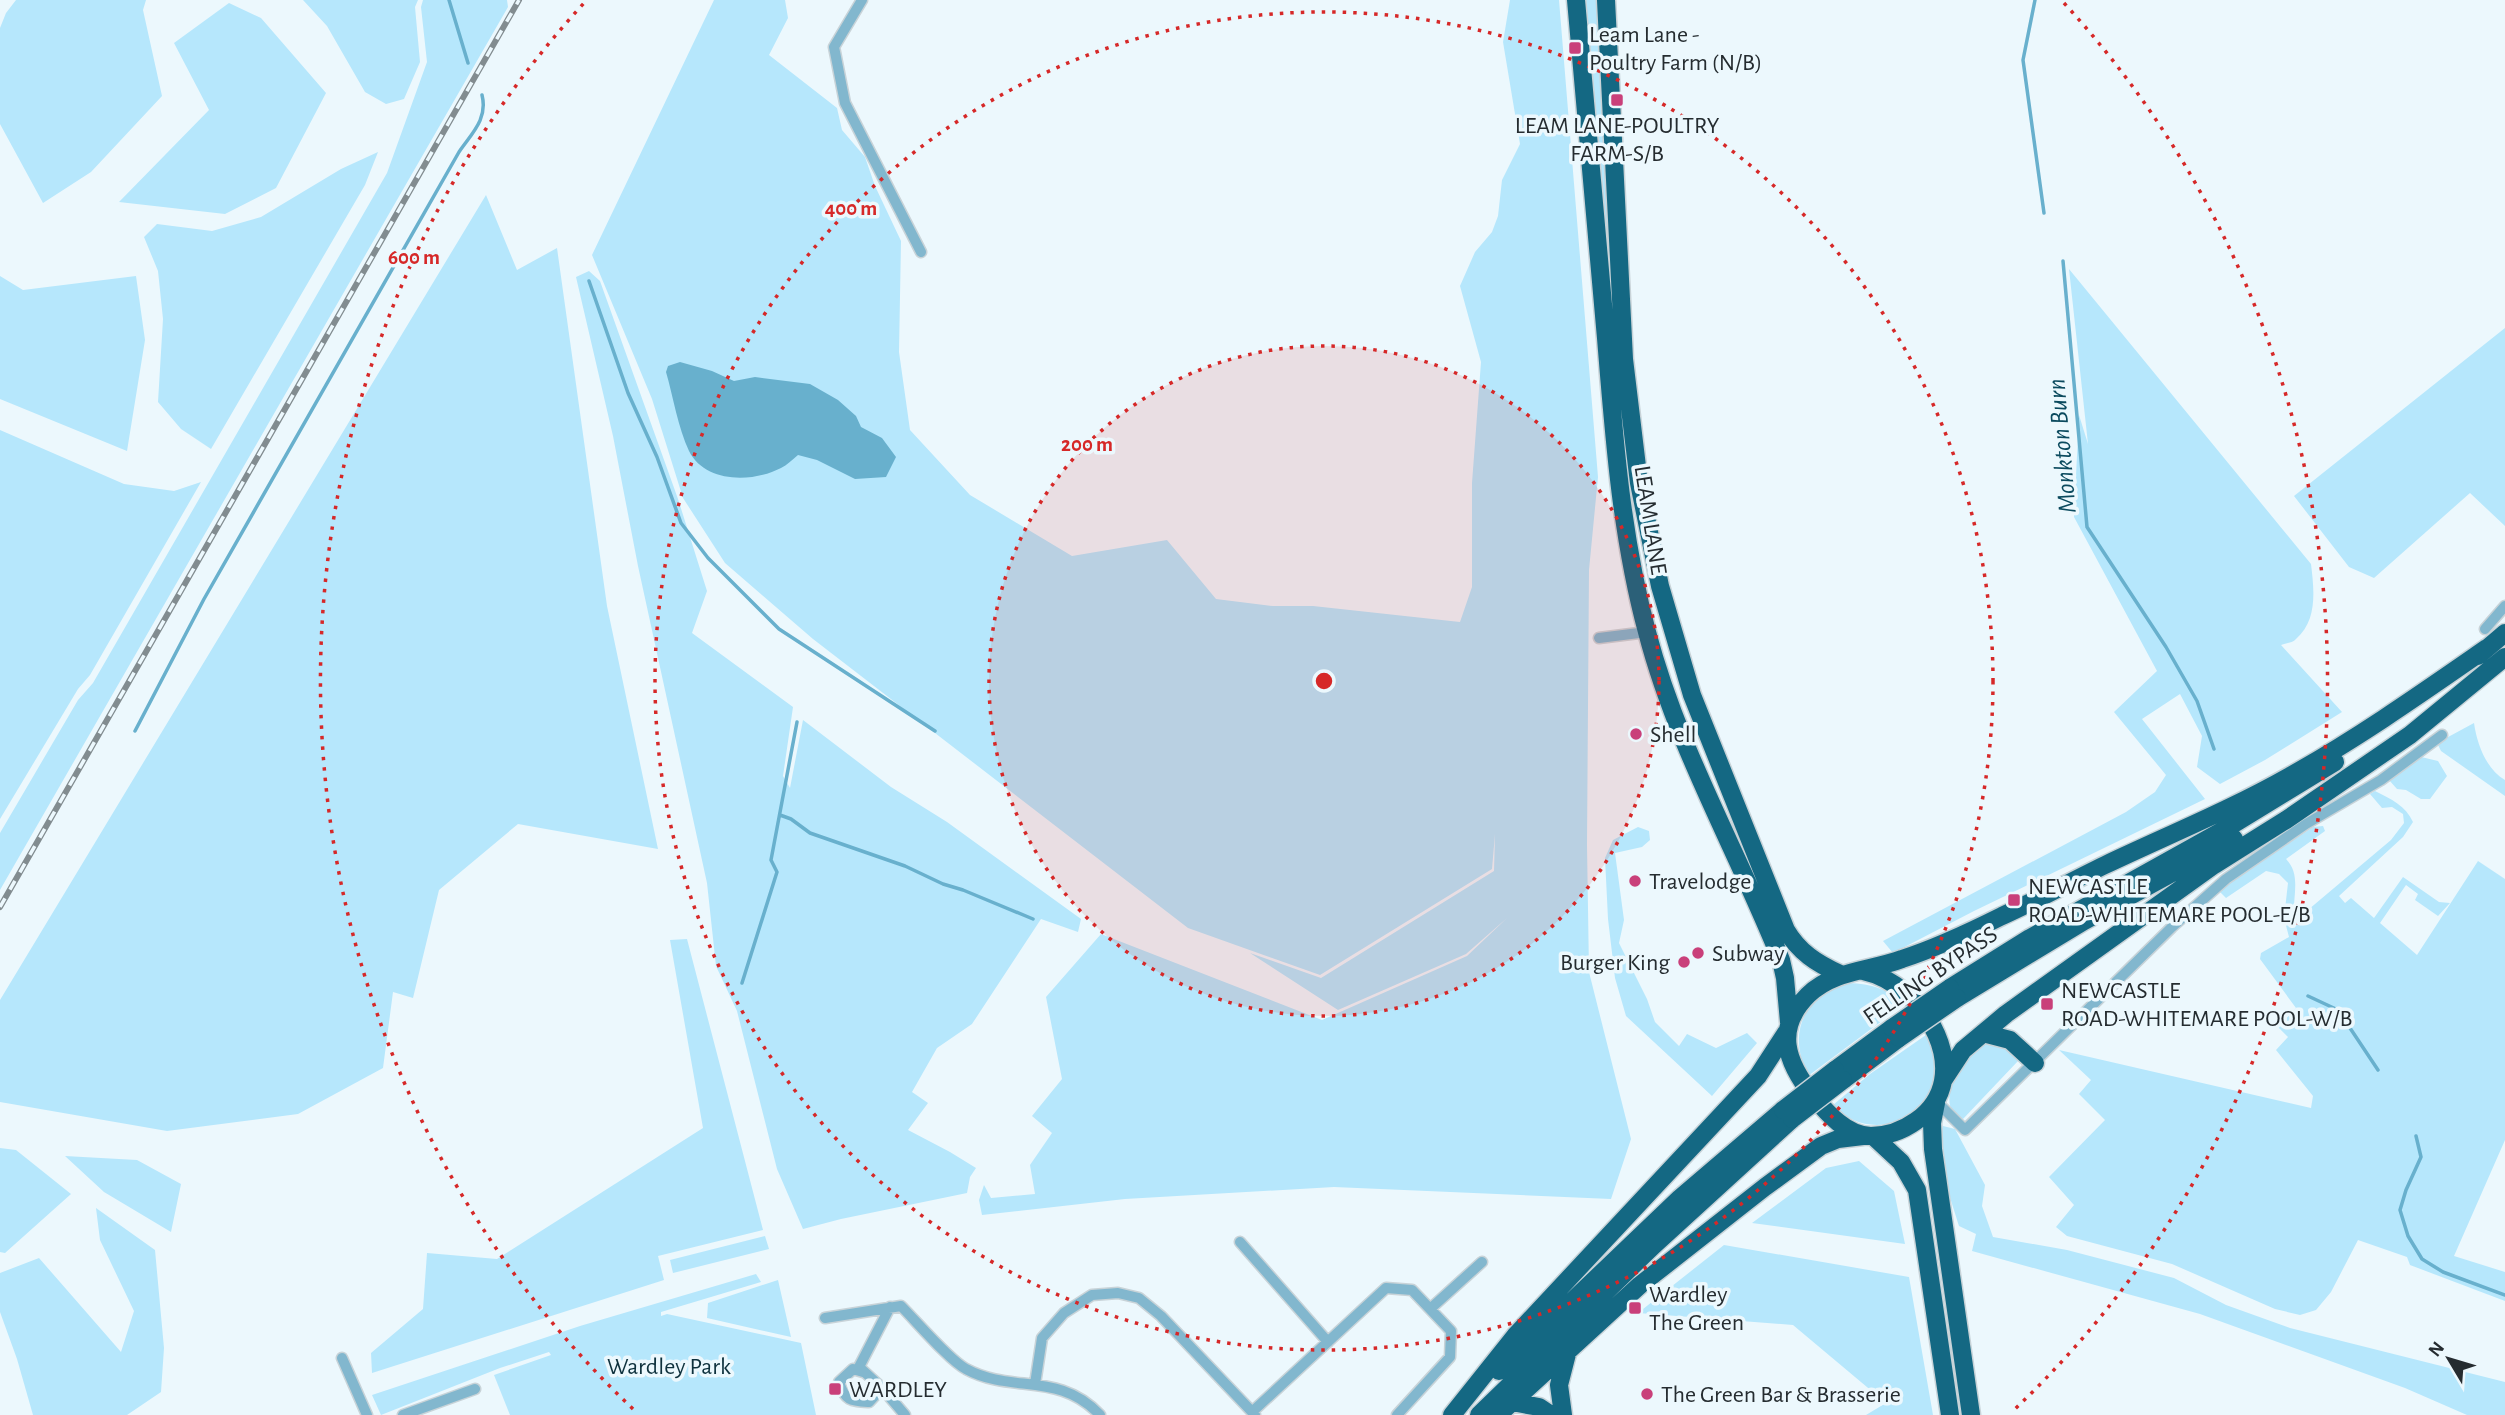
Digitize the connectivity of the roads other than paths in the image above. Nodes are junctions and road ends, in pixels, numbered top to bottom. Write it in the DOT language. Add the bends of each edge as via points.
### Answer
graph roads {
  1 [pos="862,0"];
  2 [pos="1576,0"];
  3 [pos="1606,0"];
  4 [pos="921,252"];
  5 [pos="2505,606"];
  6 [pos="2485,629"];
  7 [pos="1647,632"];
  8 [pos="2505,633"];
  9 [pos="1599,638"];
  10 [pos="2487,648"];
  11 [pos="2505,657"];
  12 [pos="2478,679"];
  13 [pos="2442,735"];
  14 [pos="1863,971"];
  15 [pos="1840,974"];
  16 [pos="1954,993"];
  17 [pos="1787,1027"];
  18 [pos="1983,1033"];
  19 [pos="2035,1063"];
  20 [pos="1943,1082"];
  21 [pos="1936,1102"];
  22 [pos="1788,1115"];
  23 [pos="1868,1136"];
  24 [pos="1240,1242"];
  25 [pos="1482,1262"];
  26 [pos="890,1307"];
  27 [pos="1430,1309"];
  28 [pos="825,1318"];
  29 [pos="1328,1342"];
  30 [pos="1568,1350"];
  31 [pos="342,1358"];
  32 [pos="865,1373"];
  33 [pos="1035,1384"];
  34 [pos="882,1388"];
  35 [pos="475,1389"];
  36 [pos="1512,1402"];
  37 [pos="366,1413"];
  38 [pos="1254,1414"];
  39 [pos="403,1415"];
  40 [pos="905,1415"];
  41 [pos="1100,1415"];
  42 [pos="1397,1415"];
  43 [pos="1453,1415"];
  44 [pos="1479,1415"];
  45 [pos="1497,1415"];
  46 [pos="1551,1415"];
  47 [pos="1563,1415"];
  48 [pos="1950,1415"];
  49 [pos="1971,1415"];
  1 -- 4 [label="street" via="834,47 845,103"];
  2 -- 7 [label="highway, LEAM LANE" via="1619,484"];
  3 -- 15 [label="highway, LEAM LANE" via="1624,359 1639,483 1660,586 1692,695 1786,930 1810,958"];
  5 -- 6 [label="street"];
  7 -- 9 [label="street"];
  7 -- 17 [label="highway, LEAM LANE" via="1699,779 1781,960"];
  8 -- 10 [label="highway"];
  10 -- 14 [label="highway" via="2287,778 2003,916 1929,949"];
  10 -- 16 [label="highway, FELLING BYPASS" via="2430,697 2312,778 2031,937"];
  11 -- 12 [label="highway"];
  12 -- 16 [label="highway, FELLING BYPASS" via="2291,807"];
  12 -- 18 [label="highway" via="2410,735 2214,865"];
  13 -- 19 [label="street" via="2381,780 2226,879"];
  14 -- 15 [label="highway"];
  14 -- 20 [label="highway" via="1898,985 1925,1013 1942,1049"];
  15 -- 17 [label="highway" via="1809,994"];
  16 -- 22 [label="highway, FELLING BYPASS, bridge"];
  17 -- 23 [label="highway" via="1791,1060 1812,1094 1843,1126"];
  17 -- 43 [label="highway" via="1758,1076 1515,1336"];
  18 -- 19 [label="highway" via="2010,1040"];
  18 -- 20 [label="highway" via="1963,1050"];
  19 -- 21 [label="street" via="1965,1130"];
  20 -- 21 [label="highway"];
  21 -- 23 [label="highway" via="1911,1125 1888,1135"];
  21 -- 49 [label="highway" via="1931,1131"];
  22 -- 43 [label="highway, FELLING BYPASS" via="1717,1166 1632,1242"];
  22 -- 44 [label="highway, FELLING BYPASS"];
  23 -- 30 [label="highway" via="1821,1146 1687,1247"];
  23 -- 48 [label="highway" via="1901,1162 1917,1190"];
  24 -- 29 [label="street"];
  25 -- 27 [label="street"];
  26 -- 28 [label="street"];
  26 -- 32 [label="street" via="859,1367"];
  26 -- 33 [label="street" via="901,1306 963,1368 984,1377"];
  27 -- 29 [label="street" via="1412,1290 1386,1288"];
  27 -- 42 [label="street" via="1451,1331 1450,1357"];
  29 -- 38 [label="street"];
  30 -- 36 [label="highway"];
  30 -- 47 [label="highway" via="1559,1385"];
  31 -- 37 [label="street"];
  32 -- 34 [label="street"];
  32 -- 34 [label="street" via="853,1369 845,1374 839,1382 843,1394 853,1401 869,1402"];
  33 -- 38 [label="street" via="1042,1338 1064,1313 1092,1296 1118,1293 1139,1298 1161,1316"];
  33 -- 41 [label="street" via="1063,1390 1088,1402"];
  34 -- 40 [label="street"];
  35 -- 39 [label="street"];
  36 -- 45 [label="highway"];
  36 -- 46 [label="highway" via="1539,1407"];
}
